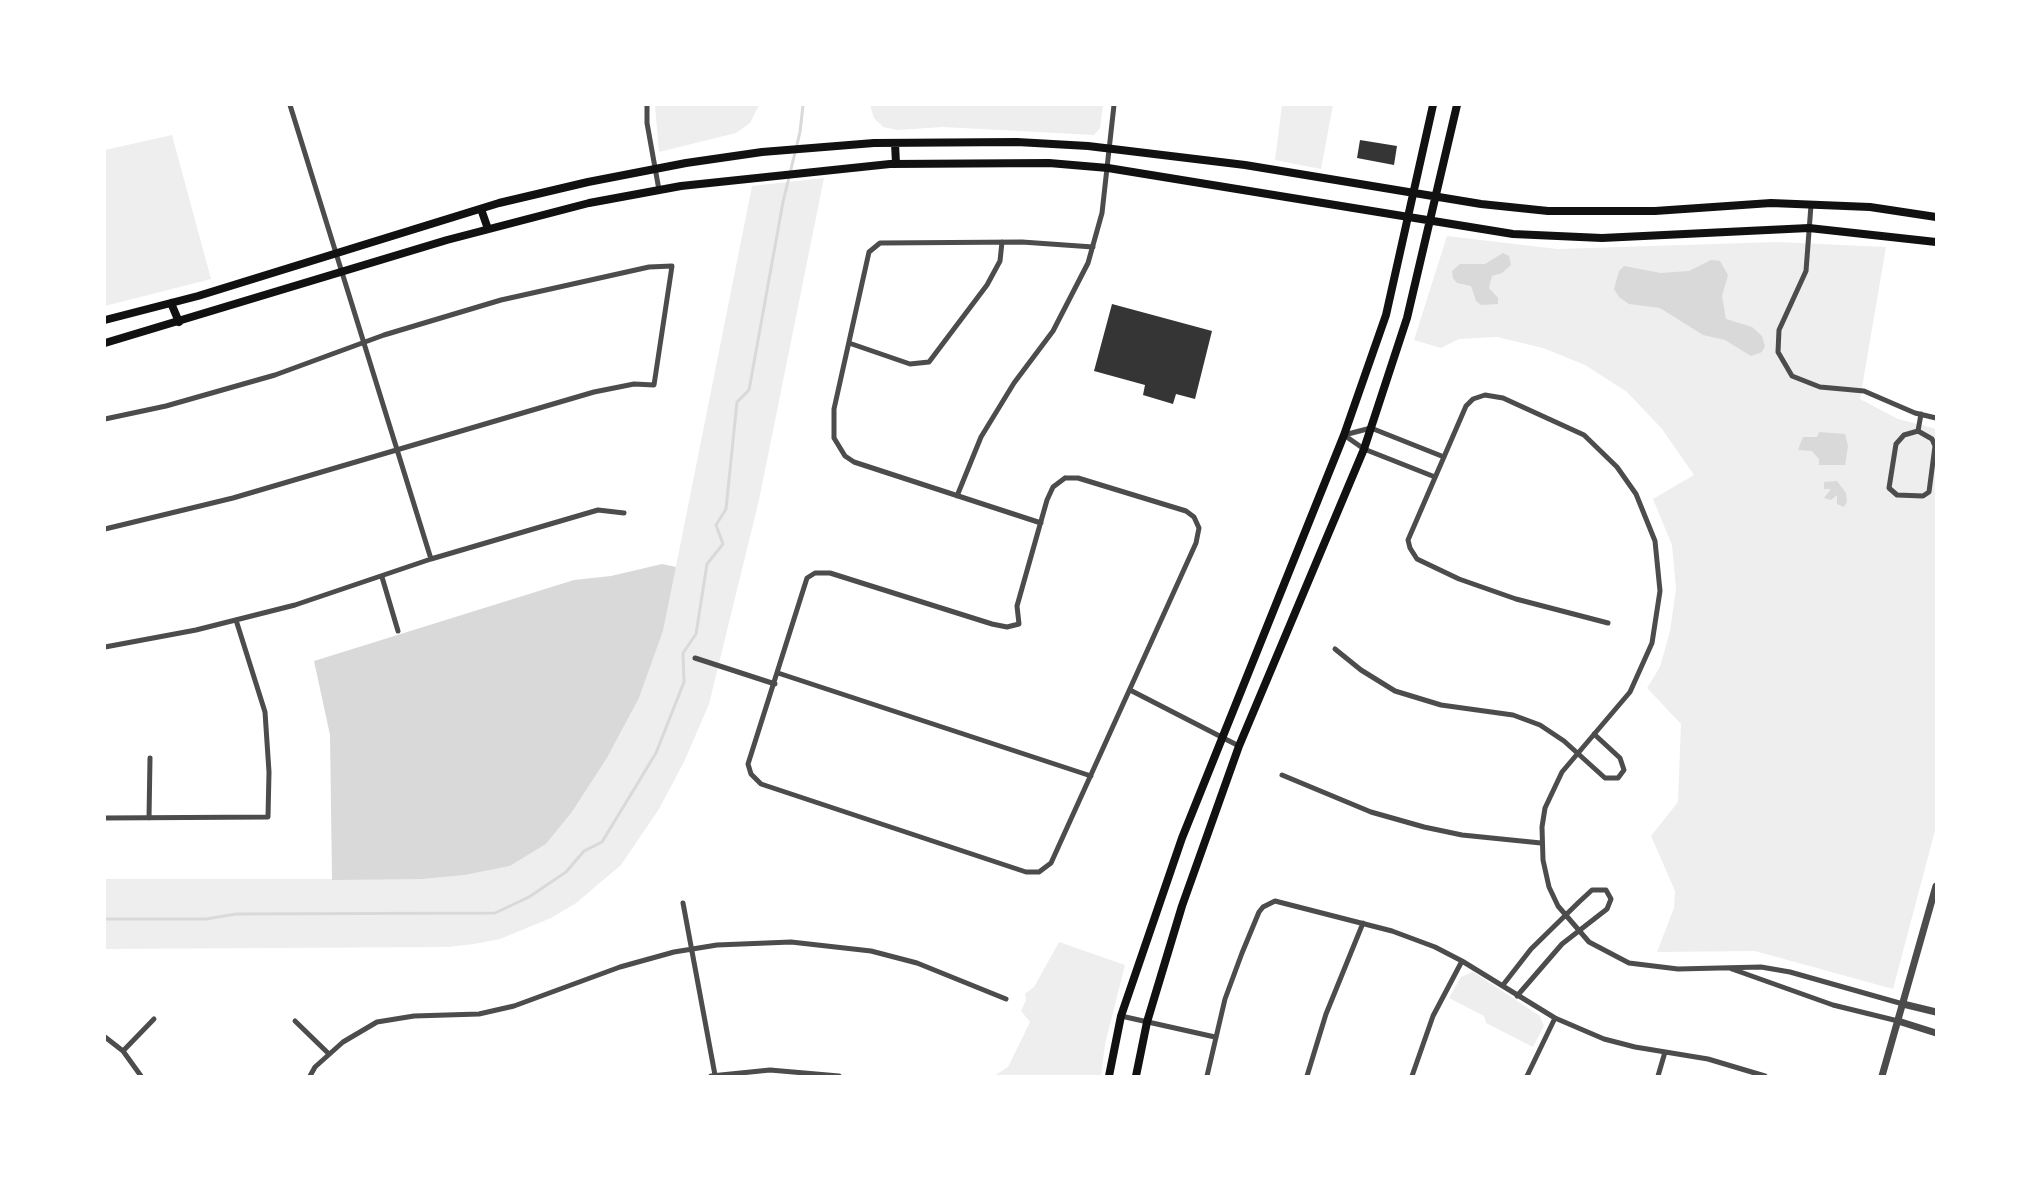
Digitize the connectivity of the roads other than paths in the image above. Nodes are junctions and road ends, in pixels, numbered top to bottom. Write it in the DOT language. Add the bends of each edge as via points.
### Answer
graph roads {
  1 [pos="290,105"];
  2 [pos="646,105"];
  3 [pos="1114,105"];
  4 [pos="1434,105"];
  5 [pos="1457,105"];
  6 [pos="895,143"];
  7 [pos="1110,149"];
  8 [pos="896,164"];
  9 [pos="655,168"];
  10 [pos="1108,168"];
  11 [pos="659,190"];
  12 [pos="1413,192"];
  13 [pos="1437,196"];
  14 [pos="1811,205"];
  15 [pos="482,209"];
  16 [pos="1936,217"];
  17 [pos="1409,218"];
  18 [pos="1431,222"];
  19 [pos="1809,228"];
  20 [pos="488,229"];
  21 [pos="1002,242"];
  22 [pos="1936,242"];
  23 [pos="1093,247"];
  24 [pos="336,253"];
  25 [pos="341,272"];
  26 [pos="171,303"];
  27 [pos="105,320"];
  28 [pos="179,322"];
  29 [pos="364,342"];
  30 [pos="105,343"];
  31 [pos="849,343"];
  32 [pos="1921,414"];
  33 [pos="1936,418"];
  34 [pos="105,419"];
  35 [pos="1371,428"];
  36 [pos="1918,431"];
  37 [pos="1344,435"];
  38 [pos="398,448"];
  39 [pos="1364,449"];
  40 [pos="1444,457"];
  41 [pos="1435,477"];
  42 [pos="957,496"];
  43 [pos="624,513"];
  44 [pos="1041,523"];
  45 [pos="105,529"];
  46 [pos="431,559"];
  47 [pos="382,577"];
  48 [pos="236,620"];
  49 [pos="1608,623"];
  50 [pos="398,631"];
  51 [pos="105,647"];
  52 [pos="1335,649"];
  53 [pos="695,658"];
  54 [pos="778,673"];
  55 [pos="775,684"];
  56 [pos="1130,690"];
  57 [pos="1594,734"];
  58 [pos="1223,738"];
  59 [pos="1239,746"];
  60 [pos="1576,752"];
  61 [pos="150,758"];
  62 [pos="1281,775"];
  63 [pos="1091,776"];
  64 [pos="105,818"];
  65 [pos="149,818"];
  66 [pos="1541,843"];
  67 [pos="1936,886"];
  68 [pos="683,903"];
  69 [pos="1565,915"];
  70 [pos="1363,923"];
  71 [pos="1577,931"];
  72 [pos="691,949"];
  73 [pos="1462,961"];
  74 [pos="1728,968"];
  75 [pos="1503,985"];
  76 [pos="1517,996"];
  77 [pos="1006,999"];
  78 [pos="1903,1004"];
  79 [pos="1936,1012"];
  80 [pos="1121,1016"];
  81 [pos="1555,1018"];
  82 [pos="154,1019"];
  83 [pos="1898,1021"];
  84 [pos="295,1022"];
  85 [pos="1147,1022"];
  86 [pos="1936,1033"];
  87 [pos="105,1037"];
  88 [pos="1215,1037"];
  89 [pos="123,1052"];
  90 [pos="1665,1052"];
  91 [pos="328,1054"];
  92 [pos="141,1076"];
  93 [pos="310,1076"];
  94 [pos="713,1076"];
  95 [pos="839,1076"];
  96 [pos="1109,1076"];
  97 [pos="1136,1076"];
  98 [pos="1207,1076"];
  99 [pos="1307,1076"];
  100 [pos="1412,1076"];
  101 [pos="1527,1076"];
  102 [pos="1658,1076"];
  103 [pos="1765,1076"];
  104 [pos="1882,1076"];
  1 -- 24 [label="street"];
  2 -- 9 [label="street"];
  3 -- 7 [label="street"];
  4 -- 12 [label="main road"];
  5 -- 13 [label="main road"];
  6 -- 7 [label="main road" via="1017,142"];
  6 -- 8 [label="main road"];
  6 -- 9 [label="main road" via="814,147"];
  7 -- 10 [label="street"];
  7 -- 12 [label="main road" via="1245,165"];
  8 -- 10 [label="main road" via="1049,163"];
  8 -- 11 [label="main road"];
  9 -- 11 [label="street"];
  9 -- 15 [label="main road"];
  10 -- 17 [label="main road"];
  10 -- 23 [label="street"];
  11 -- 20 [label="main road"];
  12 -- 13 [label="main road"];
  12 -- 17 [label="main road"];
  13 -- 14 [label="main road" via="1512,208 1582,212 1771,203"];
  13 -- 18 [label="main road"];
  14 -- 16 [label="main road" via="1870,207"];
  14 -- 19 [label="street"];
  15 -- 20 [label="main road"];
  15 -- 24 [label="main road"];
  17 -- 18 [label="main road"];
  17 -- 37 [label="main road" via="1386,315"];
  18 -- 19 [label="main road" via="1513,234 1602,238"];
  18 -- 35 [label="main road" via="1407,318"];
  19 -- 22 [label="main road"];
  19 -- 32 [label="street" via="1806,271 1779,330 1778,352 1792,376 1820,387 1864,391"];
  20 -- 25 [label="main road"];
  21 -- 23 [label="street"];
  21 -- 31 [label="street" via="997,269 934,358 910,364"];
  21 -- 31 [label="street" via="887,242 873,247"];
  23 -- 42 [label="street" via="1074,294 1053,331 1014,383 981,437"];
  24 -- 25 [label="street"];
  24 -- 26 [label="main road"];
  25 -- 28 [label="main road"];
  25 -- 29 [label="street"];
  26 -- 27 [label="main road"];
  26 -- 28 [label="main road"];
  28 -- 30 [label="main road"];
  29 -- 34 [label="street" via="275,375"];
  29 -- 38 [label="street"];
  29 -- 38 [label="street" via="501,300 649,267 672,266 654,385 634,384 594,392"];
  31 -- 42 [label="street" via="833,418 838,448 865,466"];
  32 -- 33 [label="street"];
  32 -- 36 [label="street"];
  35 -- 37 [label="street"];
  35 -- 39 [label="main road"];
  35 -- 40 [label="street"];
  36 -- 36 [label="street" via="1904,435 1896,444 1889,488 1897,495 1923,496 1929,492 1935,446 1932,439"];
  37 -- 39 [label="street"];
  37 -- 58 [label="main road"];
  38 -- 45 [label="street" via="233,498"];
  38 -- 46 [label="street"];
  39 -- 41 [label="street"];
  39 -- 59 [label="main road"];
  40 -- 41 [label="street"];
  40 -- 57 [label="street" via="1466,406 1485,395 1523,405 1584,435 1617,467 1636,494 1655,541 1659,609 1652,643 1630,692"];
  41 -- 49 [label="street" via="1408,540 1417,559 1516,599"];
  42 -- 44 [label="street"];
  43 -- 46 [label="street" via="598,510"];
  44 -- 54 [label="street" via="1017,606 1019,624 992,624 831,573 815,573 803,586"];
  44 -- 56 [label="street" via="1053,487 1065,478 1078,478 1186,511 1194,517 1199,528 1196,543"];
  46 -- 47 [label="street"];
  47 -- 48 [label="street"];
  47 -- 50 [label="street"];
  48 -- 51 [label="street"];
  48 -- 65 [label="street" via="265,712 268,817"];
  52 -- 60 [label="street" via="1395,691 1441,705 1526,719 1554,733"];
  53 -- 55 [label="street"];
  54 -- 55 [label="street"];
  54 -- 63 [label="street"];
  55 -- 63 [label="street" via="748,764 761,784 1026,872 1039,872 1051,863"];
  56 -- 58 [label="street"];
  56 -- 63 [label="street"];
  57 -- 60 [label="street"];
  57 -- 60 [label="street" via="1620,758 1622,775 1612,780 1605,778"];
  58 -- 59 [label="street"];
  58 -- 80 [label="main road" via="1182,838"];
  59 -- 85 [label="main road" via="1182,906"];
  60 -- 66 [label="street" via="1553,787 1545,808"];
  61 -- 65 [label="street"];
  62 -- 66 [label="street" via="1371,812 1424,827"];
  64 -- 65 [label="street"];
  66 -- 69 [label="street" via="1549,887"];
  67 -- 78 [label="street"];
  68 -- 72 [label="street"];
  69 -- 71 [label="street"];
  69 -- 71 [label="street" via="1592,890 1602,889 1609,895 1607,909"];
  69 -- 75 [label="street"];
  70 -- 73 [label="street" via="1412,938"];
  70 -- 88 [label="street" via="1283,901 1269,903 1259,912 1242,954"];
  70 -- 99 [label="street" via="1326,1014"];
  71 -- 74 [label="street" via="1608,954 1629,963 1678,969"];
  71 -- 76 [label="street"];
  72 -- 77 [label="street" via="779,942 861,949 917,963"];
  72 -- 91 [label="street" via="620,967 514,1006 479,1014 414,1016 377,1022"];
  72 -- 94 [label="street"];
  73 -- 75 [label="street"];
  73 -- 100 [label="street" via="1433,1017"];
  74 -- 78 [label="street" via="1761,967 1790,972"];
  74 -- 83 [label="street" via="1833,1005"];
  75 -- 76 [label="street"];
  76 -- 81 [label="street"];
  78 -- 79 [label="street"];
  78 -- 83 [label="street"];
  80 -- 85 [label="street"];
  80 -- 96 [label="main road"];
  81 -- 90 [label="street" via="1604,1039"];
  81 -- 101 [label="street"];
  82 -- 89 [label="street"];
  83 -- 86 [label="street"];
  83 -- 104 [label="street"];
  84 -- 91 [label="street"];
  85 -- 88 [label="street"];
  85 -- 97 [label="main road"];
  87 -- 89 [label="street"];
  88 -- 98 [label="street"];
  89 -- 92 [label="street"];
  90 -- 102 [label="street"];
  90 -- 103 [label="street" via="1708,1059"];
  91 -- 93 [label="street"];
  94 -- 95 [label="street" via="770,1070"];
}
